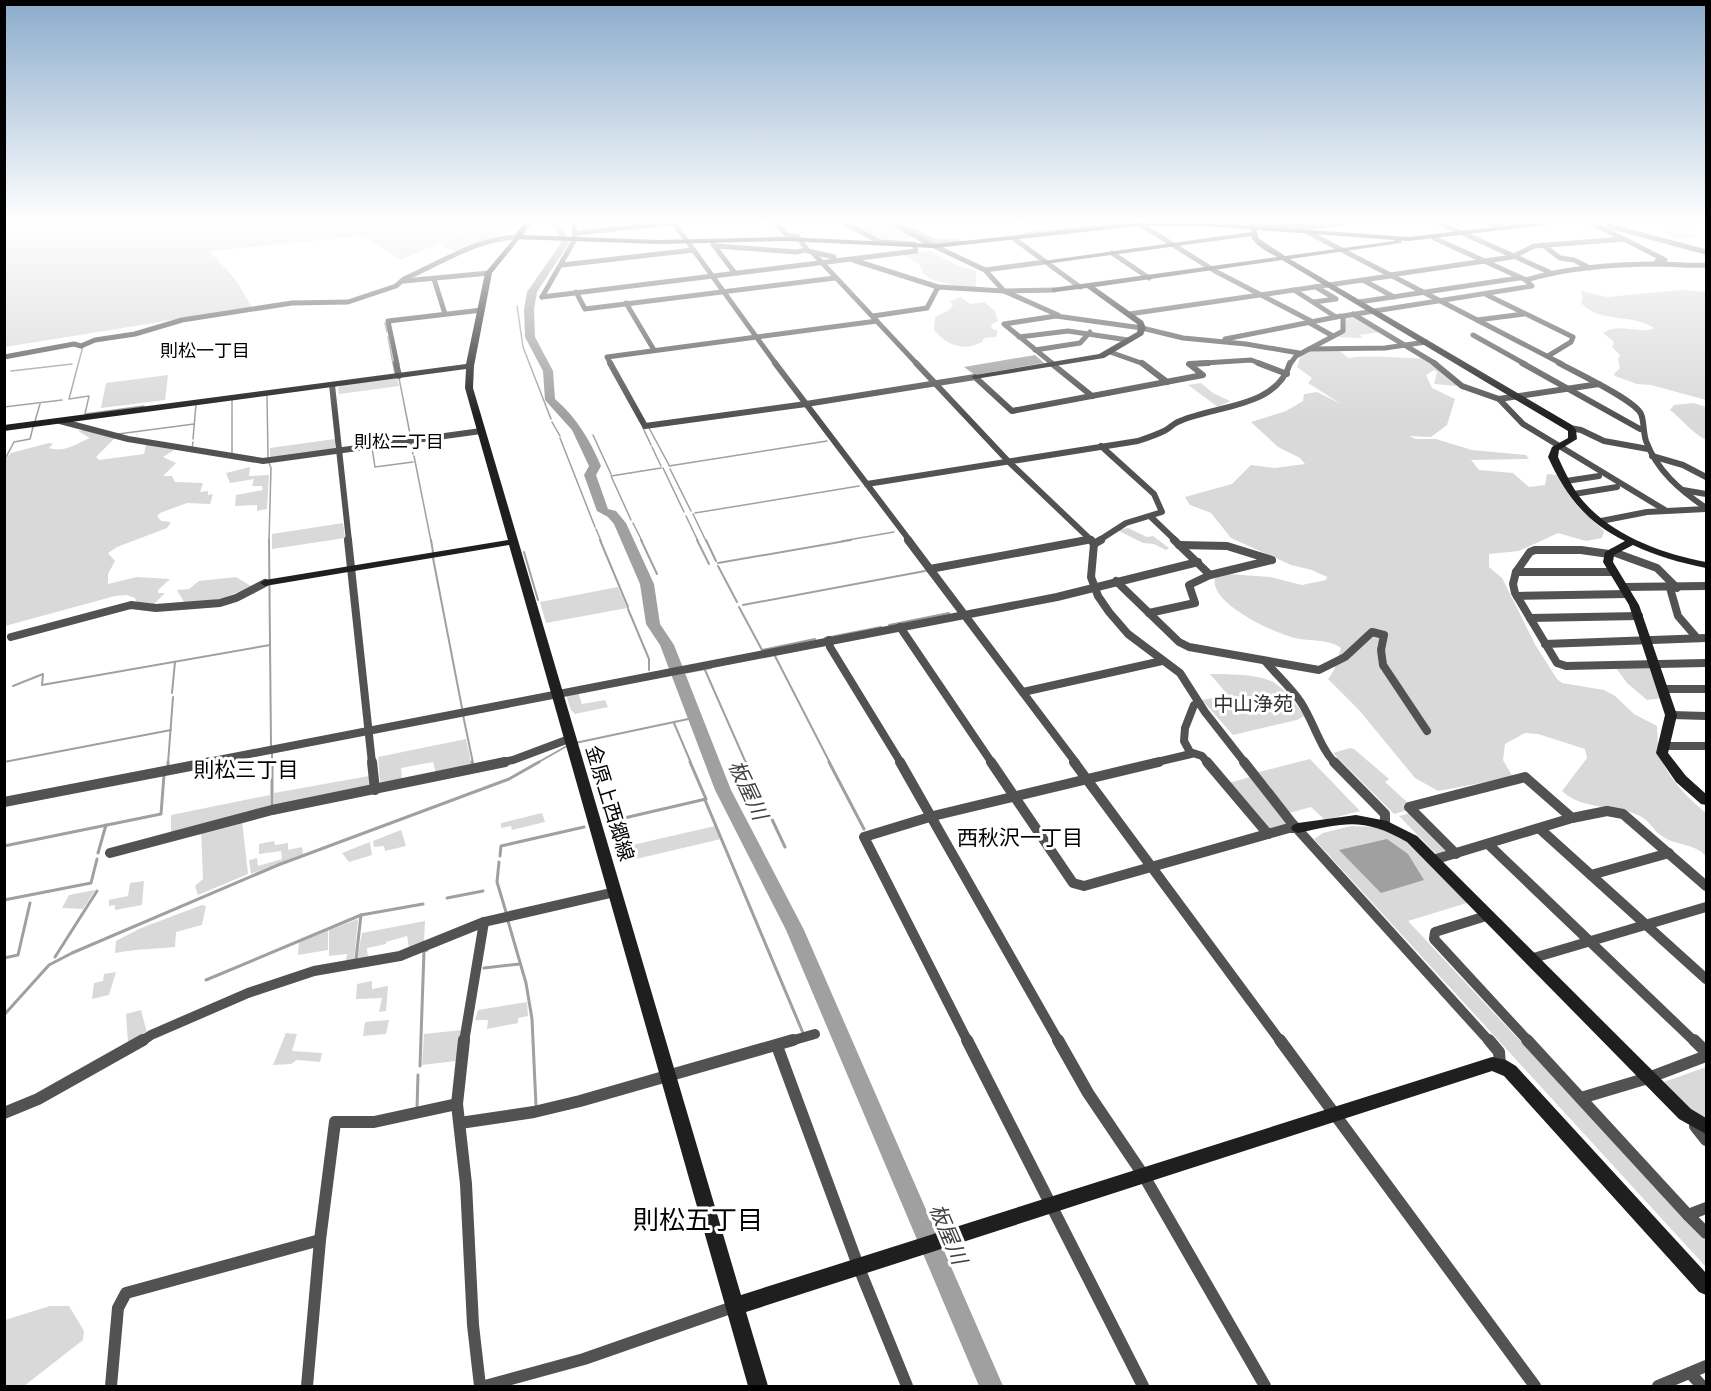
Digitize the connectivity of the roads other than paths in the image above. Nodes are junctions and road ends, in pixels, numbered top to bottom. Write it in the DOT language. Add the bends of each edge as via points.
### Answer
graph roads {
  1 [pos="390,288"];
  2 [pos="437,288"];
  3 [pos="486,288"];
  4 [pos="548,288"];
  5 [pos="609,288"];
  6 [pos="721,288"];
  7 [pos="750,288"];
  8 [pos="845,288"];
  9 [pos="938,288"];
  10 [pos="1001,288"];
  11 [pos="1072,288"];
  12 [pos="1092,288"];
  13 [pos="1250,288"];
  14 [pos="1309,288"];
  15 [pos="1318,288"];
  16 [pos="1334,288"];
  17 [pos="1377,288"];
  18 [pos="1414,288"];
  19 [pos="1457,288"];
  20 [pos="1529,288"];
  21 [pos="1055,290"];
  22 [pos="1294,290"];
  23 [pos="723,291"];
  24 [pos="1004,291"];
  25 [pos="576,292"];
  26 [pos="1424,293"];
  27 [pos="1261,294"];
  28 [pos="1487,294"];
  29 [pos="1395,297"];
  30 [pos="1442,301"];
  31 [pos="1314,302"];
  32 [pos="1359,302"];
  33 [pos="626,303"];
  34 [pos="482,310"];
  35 [pos="1374,311"];
  36 [pos="445,314"];
  37 [pos="1129,314"];
  38 [pos="1352,314"];
  39 [pos="1525,314"];
  40 [pos="1064,317"];
  41 [pos="1339,317"];
  42 [pos="875,318"];
  43 [pos="1476,320"];
  44 [pos="1096,322"];
  45 [pos="1310,322"];
  46 [pos="1142,328"];
  47 [pos="1089,334"];
  48 [pos="1473,335"];
  49 [pos="1333,336"];
  50 [pos="756,337"];
  51 [pos="1019,337"];
  52 [pos="1128,340"];
  53 [pos="1216,342"];
  54 [pos="1426,342"];
  55 [pos="1404,345"];
  56 [pos="1309,349"];
  57 [pos="1035,350"];
  58 [pos="654,351"];
  59 [pos="1110,352"];
  60 [pos="1299,353"];
  61 [pos="1548,356"];
  62 [pos="4,357"];
  63 [pos="1054,364"];
  64 [pos="470,366"];
  65 [pos="1287,374"];
  66 [pos="399,376"];
  67 [pos="975,377"];
  68 [pos="1167,382"];
  69 [pos="936,384"];
  70 [pos="1599,384"];
  71 [pos="332,385"];
  72 [pos="1567,388"];
  73 [pos="1092,396"];
  74 [pos="1519,397"];
  75 [pos="1499,399"];
  76 [pos="806,404"];
  77 [pos="60,421"];
  78 [pos="4,428"];
  79 [pos="1570,428"];
  80 [pos="1640,429"];
  81 [pos="481,431"];
  82 [pos="1101,446"];
  83 [pos="1559,447"];
  84 [pos="1648,449"];
  85 [pos="340,451"];
  86 [pos="1652,456"];
  87 [pos="1008,461"];
  88 [pos="1599,477"];
  89 [pos="1707,477"];
  90 [pos="1566,481"];
  91 [pos="867,484"];
  92 [pos="1617,487"];
  93 [pos="1681,490"];
  94 [pos="1574,494"];
  95 [pos="1707,494"];
  96 [pos="1707,509"];
  97 [pos="1665,510"];
  98 [pos="1151,517"];
  99 [pos="1600,521"];
  100 [pos="1092,541"];
  101 [pos="1633,541"];
  102 [pos="512,542"];
  103 [pos="1179,545"];
  104 [pos="1611,553"];
  105 [pos="1198,562"];
  106 [pos="1707,565"];
  107 [pos="352,568"];
  108 [pos="930,569"];
  109 [pos="1516,572"];
  110 [pos="1614,572"];
  111 [pos="1210,575"];
  112 [pos="1116,581"];
  113 [pos="270,582"];
  114 [pos="1094,586"];
  115 [pos="1707,586"];
  116 [pos="1673,588"];
  117 [pos="1625,590"];
  118 [pos="1517,596"];
  119 [pos="1149,613"];
  120 [pos="965,614"];
  121 [pos="1639,616"];
  122 [pos="1530,618"];
  123 [pos="900,627"];
  124 [pos="11,637"];
  125 [pos="1697,638"];
  126 [pos="1707,638"];
  127 [pos="1647,639"];
  128 [pos="829,640"];
  129 [pos="1545,644"];
  130 [pos="1162,661"];
  131 [pos="1264,661"];
  132 [pos="1707,663"];
  133 [pos="1655,664"];
  134 [pos="1663,688"];
  135 [pos="1707,689"];
  136 [pos="1023,692"];
  137 [pos="557,693"];
  138 [pos="1199,703"];
  139 [pos="1671,715"];
  140 [pos="1707,716"];
  141 [pos="1427,730"];
  142 [pos="369,731"];
  143 [pos="570,742"];
  144 [pos="1662,746"];
  145 [pos="1707,746"];
  146 [pos="1191,754"];
  147 [pos="1087,778"];
  148 [pos="375,790"];
  149 [pos="1014,797"];
  150 [pos="1707,801"];
  151 [pos="4,802"];
  152 [pos="933,816"];
  153 [pos="1572,818"];
  154 [pos="1385,824"];
  155 [pos="1298,828"];
  156 [pos="1540,829"];
  157 [pos="1268,834"];
  158 [pos="1490,845"];
  159 [pos="110,853"];
  160 [pos="1669,853"];
  161 [pos="1456,854"];
  162 [pos="1432,860"];
  163 [pos="1151,866"];
  164 [pos="1591,875"];
  165 [pos="1707,886"];
  166 [pos="615,892"];
  167 [pos="1707,907"];
  168 [pos="1486,916"];
  169 [pos="484,922"];
  170 [pos="1647,925"];
  171 [pos="1592,942"];
  172 [pos="1530,959"];
  173 [pos="1707,980"];
  174 [pos="814,1034"];
  175 [pos="777,1046"];
  176 [pos="1707,1054"];
  177 [pos="1500,1065"];
  178 [pos="668,1075"];
  179 [pos="1648,1078"];
  180 [pos="1581,1098"];
  181 [pos="457,1104"];
  182 [pos="4,1113"];
  183 [pos="1335,1113"];
  184 [pos="460,1124"];
  185 [pos="1701,1124"];
  186 [pos="1707,1140"];
  187 [pos="1144,1176"];
  188 [pos="1051,1205"];
  189 [pos="1707,1208"];
  190 [pos="1688,1215"];
  191 [pos="1707,1233"];
  192 [pos="320,1240"];
  193 [pos="859,1268"];
  194 [pos="1707,1286"];
  195 [pos="736,1306"];
  196 [pos="1707,1366"];
  197 [pos="1690,1373"];
  198 [pos="111,1386"];
  199 [pos="307,1386"];
  200 [pos="480,1386"];
  201 [pos="485,1386"];
  202 [pos="758,1386"];
  203 [pos="907,1386"];
  204 [pos="1143,1386"];
  205 [pos="1265,1386"];
  206 [pos="1535,1386"];
  207 [pos="1658,1386"];
  208 [pos="1702,1386"];
  1 -- 62 [label="street" via="348,302 292,303 182,320 81,346"];
  2 -- 36 [label="street"];
  3 -- 34 [label="street, 金原上西郷線"];
  4 -- 25 [label="street" via="543,297"];
  5 -- 25 [label="street"];
  6 -- 23 [label="street"];
  7 -- 23 [label="street"];
  8 -- 42 [label="street"];
  9 -- 24 [label="street"];
  9 -- 42 [label="street" via="927,308"];
  10 -- 24 [label="street"];
  11 -- 21 [label="street"];
  12 -- 37 [label="street"];
  13 -- 27 [label="street"];
  14 -- 22 [label="street"];
  15 -- 31 [label="street" via="1336,299"];
  16 -- 32 [label="street"];
  17 -- 29 [label="street"];
  18 -- 26 [label="street"];
  19 -- 26 [label="street"];
  20 -- 28 [label="street"];
  21 -- 24 [label="street"];
  22 -- 27 [label="street"];
  22 -- 31 [label="street"];
  23 -- 33 [label="street"];
  23 -- 50 [label="street"];
  24 -- 40 [label="street"];
  25 -- 33 [label="street" via="585,309"];
  26 -- 29 [label="street"];
  26 -- 30 [label="street"];
  27 -- 37 [label="street"];
  27 -- 45 [label="street"];
  28 -- 30 [label="street"];
  28 -- 39 [label="street"];
  29 -- 32 [label="street"];
  30 -- 35 [label="street"];
  30 -- 43 [label="street"];
  31 -- 41 [label="street"];
  32 -- 35 [label="street"];
  33 -- 58 [label="street"];
  34 -- 36 [label="street"];
  34 -- 64 [label="street, 金原上西郷線"];
  35 -- 38 [label="street"];
  35 -- 54 [label="street"];
  36 -- 66 [label="street" via="388,321"];
  37 -- 46 [label="street"];
  38 -- 41 [label="street"];
  38 -- 55 [label="street"];
  39 -- 43 [label="street"];
  39 -- 61 [label="street" via="1573,337"];
  40 -- 44 [label="street"];
  40 -- 51 [label="street" via="1004,324"];
  41 -- 45 [label="street"];
  41 -- 49 [label="street" via="1343,331"];
  42 -- 50 [label="street"];
  42 -- 69 [label="street"];
  43 -- 61 [label="street"];
  44 -- 46 [label="street"];
  44 -- 47 [label="street"];
  45 -- 49 [label="street"];
  45 -- 53 [label="street"];
  46 -- 52 [label="street"];
  46 -- 53 [label="street"];
  47 -- 51 [label="street" via="1062,331"];
  47 -- 52 [label="street"];
  47 -- 57 [label="street" via="1080,343"];
  48 -- 72 [label="street"];
  49 -- 56 [label="street"];
  50 -- 58 [label="street"];
  50 -- 76 [label="street"];
  51 -- 57 [label="street"];
  52 -- 59 [label="street"];
  53 -- 60 [label="street"];
  54 -- 55 [label="street"];
  54 -- 74 [label="street"];
  55 -- 56 [label="street"];
  55 -- 75 [label="street" via="1444,369 1462,386"];
  56 -- 60 [label="street"];
  57 -- 63 [label="street"];
  58 -- 76 [label="street" via="607,357 645,426"];
  59 -- 63 [label="street"];
  59 -- 68 [label="street" via="1141,362"];
  60 -- 65 [label="street" via="1291,360"];
  61 -- 70 [label="street"];
  63 -- 67 [label="street"];
  63 -- 73 [label="street"];
  64 -- 66 [label="street"];
  64 -- 81 [label="street, 金原上西郷線" via="469,388"];
  65 -- 68 [label="street" via="1251,360 1207,362 1189,364 1203,375"];
  65 -- 82 [label="street" via="1248,402 1179,421 1138,441"];
  66 -- 71 [label="street"];
  67 -- 69 [label="street"];
  67 -- 73 [label="street" via="1012,411"];
  68 -- 73 [label="street"];
  69 -- 76 [label="street"];
  69 -- 87 [label="street"];
  70 -- 72 [label="street"];
  70 -- 80 [label="street" via="1633,404 1642,415"];
  71 -- 77 [label="street"];
  71 -- 85 [label="street"];
  72 -- 74 [label="street"];
  72 -- 80 [label="street"];
  74 -- 75 [label="street"];
  74 -- 79 [label="street"];
  75 -- 83 [label="street" via="1523,424"];
  76 -- 91 [label="street"];
  77 -- 78 [label="street"];
  77 -- 85 [label="street" via="128,439 263,461"];
  79 -- 83 [label="street" via="1573,439"];
  79 -- 84 [label="street" via="1604,441"];
  80 -- 84 [label="street"];
  81 -- 85 [label="street"];
  81 -- 102 [label="street, 金原上西郷線"];
  82 -- 87 [label="street"];
  82 -- 98 [label="street" via="1154,494 1162,512"];
  83 -- 90 [label="street" via="1553,457"];
  83 -- 97 [label="street"];
  84 -- 86 [label="street"];
  85 -- 107 [label="street"];
  86 -- 89 [label="street"];
  86 -- 93 [label="street" via="1662,473"];
  87 -- 91 [label="street"];
  87 -- 100 [label="street"];
  88 -- 90 [label="street"];
  90 -- 94 [label="street"];
  91 -- 108 [label="street"];
  92 -- 94 [label="street"];
  93 -- 95 [label="street"];
  93 -- 96 [label="street"];
  94 -- 99 [label="street"];
  96 -- 97 [label="street"];
  97 -- 99 [label="street"];
  98 -- 100 [label="street" via="1126,523"];
  98 -- 103 [label="street"];
  99 -- 101 [label="street"];
  100 -- 108 [label="street"];
  100 -- 114 [label="street" via="1090,567"];
  101 -- 104 [label="street"];
  101 -- 106 [label="street" via="1685,562"];
  102 -- 107 [label="street"];
  102 -- 137 [label="street, 金原上西郷線"];
  103 -- 105 [label="street"];
  103 -- 111 [label="street" via="1234,547 1272,560"];
  104 -- 109 [label="street" via="1535,550"];
  104 -- 110 [label="street" via="1608,562"];
  104 -- 116 [label="street" via="1657,568"];
  105 -- 111 [label="street"];
  105 -- 112 [label="street"];
  107 -- 113 [label="street"];
  107 -- 142 [label="street"];
  108 -- 120 [label="street"];
  109 -- 110 [label="street"];
  109 -- 118 [label="street" via="1513,584"];
  110 -- 117 [label="street"];
  111 -- 119 [label="street" via="1190,585 1195,603"];
  112 -- 114 [label="street"];
  112 -- 119 [label="street"];
  113 -- 124 [label="street" via="229,601 156,608 131,605"];
  114 -- 120 [label="street"];
  114 -- 130 [label="street" via="1128,634"];
  115 -- 116 [label="street"];
  116 -- 117 [label="street"];
  116 -- 125 [label="street" via="1677,616"];
  117 -- 118 [label="street"];
  117 -- 121 [label="street"];
  118 -- 122 [label="street"];
  119 -- 131 [label="street" via="1184,645"];
  120 -- 123 [label="street"];
  120 -- 136 [label="street"];
  121 -- 122 [label="street"];
  121 -- 127 [label="street"];
  122 -- 129 [label="street"];
  123 -- 128 [label="street"];
  123 -- 149 [label="street"];
  125 -- 126 [label="street"];
  125 -- 127 [label="street"];
  127 -- 129 [label="street"];
  127 -- 133 [label="street"];
  128 -- 137 [label="street"];
  128 -- 152 [label="street"];
  129 -- 133 [label="street" via="1557,663 1566,666"];
  130 -- 136 [label="street"];
  130 -- 138 [label="street" via="1180,673"];
  131 -- 141 [label="street" via="1319,670 1345,657 1372,632 1379,632 1384,635 1383,665"];
  131 -- 154 [label="street" via="1302,705 1326,754 1385,814"];
  132 -- 133 [label="street"];
  133 -- 134 [label="street"];
  134 -- 135 [label="street"];
  134 -- 139 [label="street"];
  136 -- 147 [label="street"];
  137 -- 142 [label="street"];
  137 -- 143 [label="street, 金原上西郷線"];
  138 -- 146 [label="street" via="1194,705 1184,732"];
  138 -- 155 [label="street"];
  139 -- 140 [label="street"];
  139 -- 144 [label="street"];
  142 -- 148 [label="street"];
  142 -- 151 [label="street"];
  143 -- 148 [label="street" via="513,760"];
  143 -- 166 [label="street, 金原上西郷線"];
  144 -- 145 [label="street"];
  144 -- 150 [label="street" via="1668,764"];
  146 -- 147 [label="street"];
  146 -- 157 [label="street" via="1202,756"];
  147 -- 149 [label="street"];
  147 -- 163 [label="street"];
  148 -- 159 [label="street" via="272,810"];
  149 -- 152 [label="street"];
  149 -- 163 [label="street" via="1073,883 1084,886"];
  152 -- 187 [label="street" via="1088,1093"];
  152 -- 188 [label="street" via="864,837"];
  153 -- 156 [label="street"];
  153 -- 160 [label="street" via="1607,811 1623,814"];
  153 -- 161 [label="street" via="1525,777 1410,807"];
  154 -- 155 [label="street" via="1354,818"];
  154 -- 162 [label="street" via="1412,839"];
  155 -- 157 [label="street"];
  155 -- 177 [label="street" via="1499,1052"];
  156 -- 158 [label="street"];
  156 -- 164 [label="street"];
  157 -- 163 [label="street"];
  158 -- 161 [label="street"];
  158 -- 171 [label="street"];
  160 -- 164 [label="street"];
  160 -- 165 [label="street"];
  161 -- 162 [label="street"];
  162 -- 168 [label="street"];
  163 -- 183 [label="street"];
  164 -- 170 [label="street"];
  166 -- 169 [label="street"];
  166 -- 178 [label="street, 金原上西郷線"];
  167 -- 170 [label="street"];
  168 -- 172 [label="street"];
  168 -- 180 [label="street" via="1435,932 1434,939"];
  169 -- 181 [label="street"];
  169 -- 182 [label="street" via="400,956 314,971 248,993 151,1035 38,1099"];
  170 -- 171 [label="street"];
  170 -- 173 [label="street"];
  171 -- 172 [label="street"];
  171 -- 176 [label="street"];
  172 -- 179 [label="street"];
  174 -- 175 [label="street"];
  175 -- 178 [label="street"];
  175 -- 193 [label="street"];
  176 -- 179 [label="street"];
  177 -- 183 [label="street" via="1473,1068"];
  177 -- 194 [label="street" via="1510,1071"];
  178 -- 184 [label="street" via="534,1112"];
  178 -- 195 [label="street, 金原上西郷線"];
  179 -- 180 [label="street"];
  179 -- 185 [label="street"];
  180 -- 190 [label="street"];
  181 -- 184 [label="street"];
  181 -- 192 [label="street" via="374,1122 334,1122"];
  183 -- 187 [label="street"];
  183 -- 206 [label="street"];
  184 -- 200 [label="street"];
  185 -- 186 [label="street" via="1695,1126"];
  187 -- 188 [label="street"];
  187 -- 205 [label="street"];
  188 -- 193 [label="street"];
  188 -- 204 [label="street"];
  189 -- 190 [label="street"];
  190 -- 191 [label="street"];
  192 -- 198 [label="street" via="126,1293 118,1308"];
  192 -- 199 [label="street"];
  193 -- 195 [label="street"];
  193 -- 203 [label="street"];
  195 -- 201 [label="street" via="584,1359"];
  195 -- 202 [label="street, 金原上西郷線"];
  196 -- 197 [label="street"];
  197 -- 207 [label="street"];
  197 -- 208 [label="street"];
}
